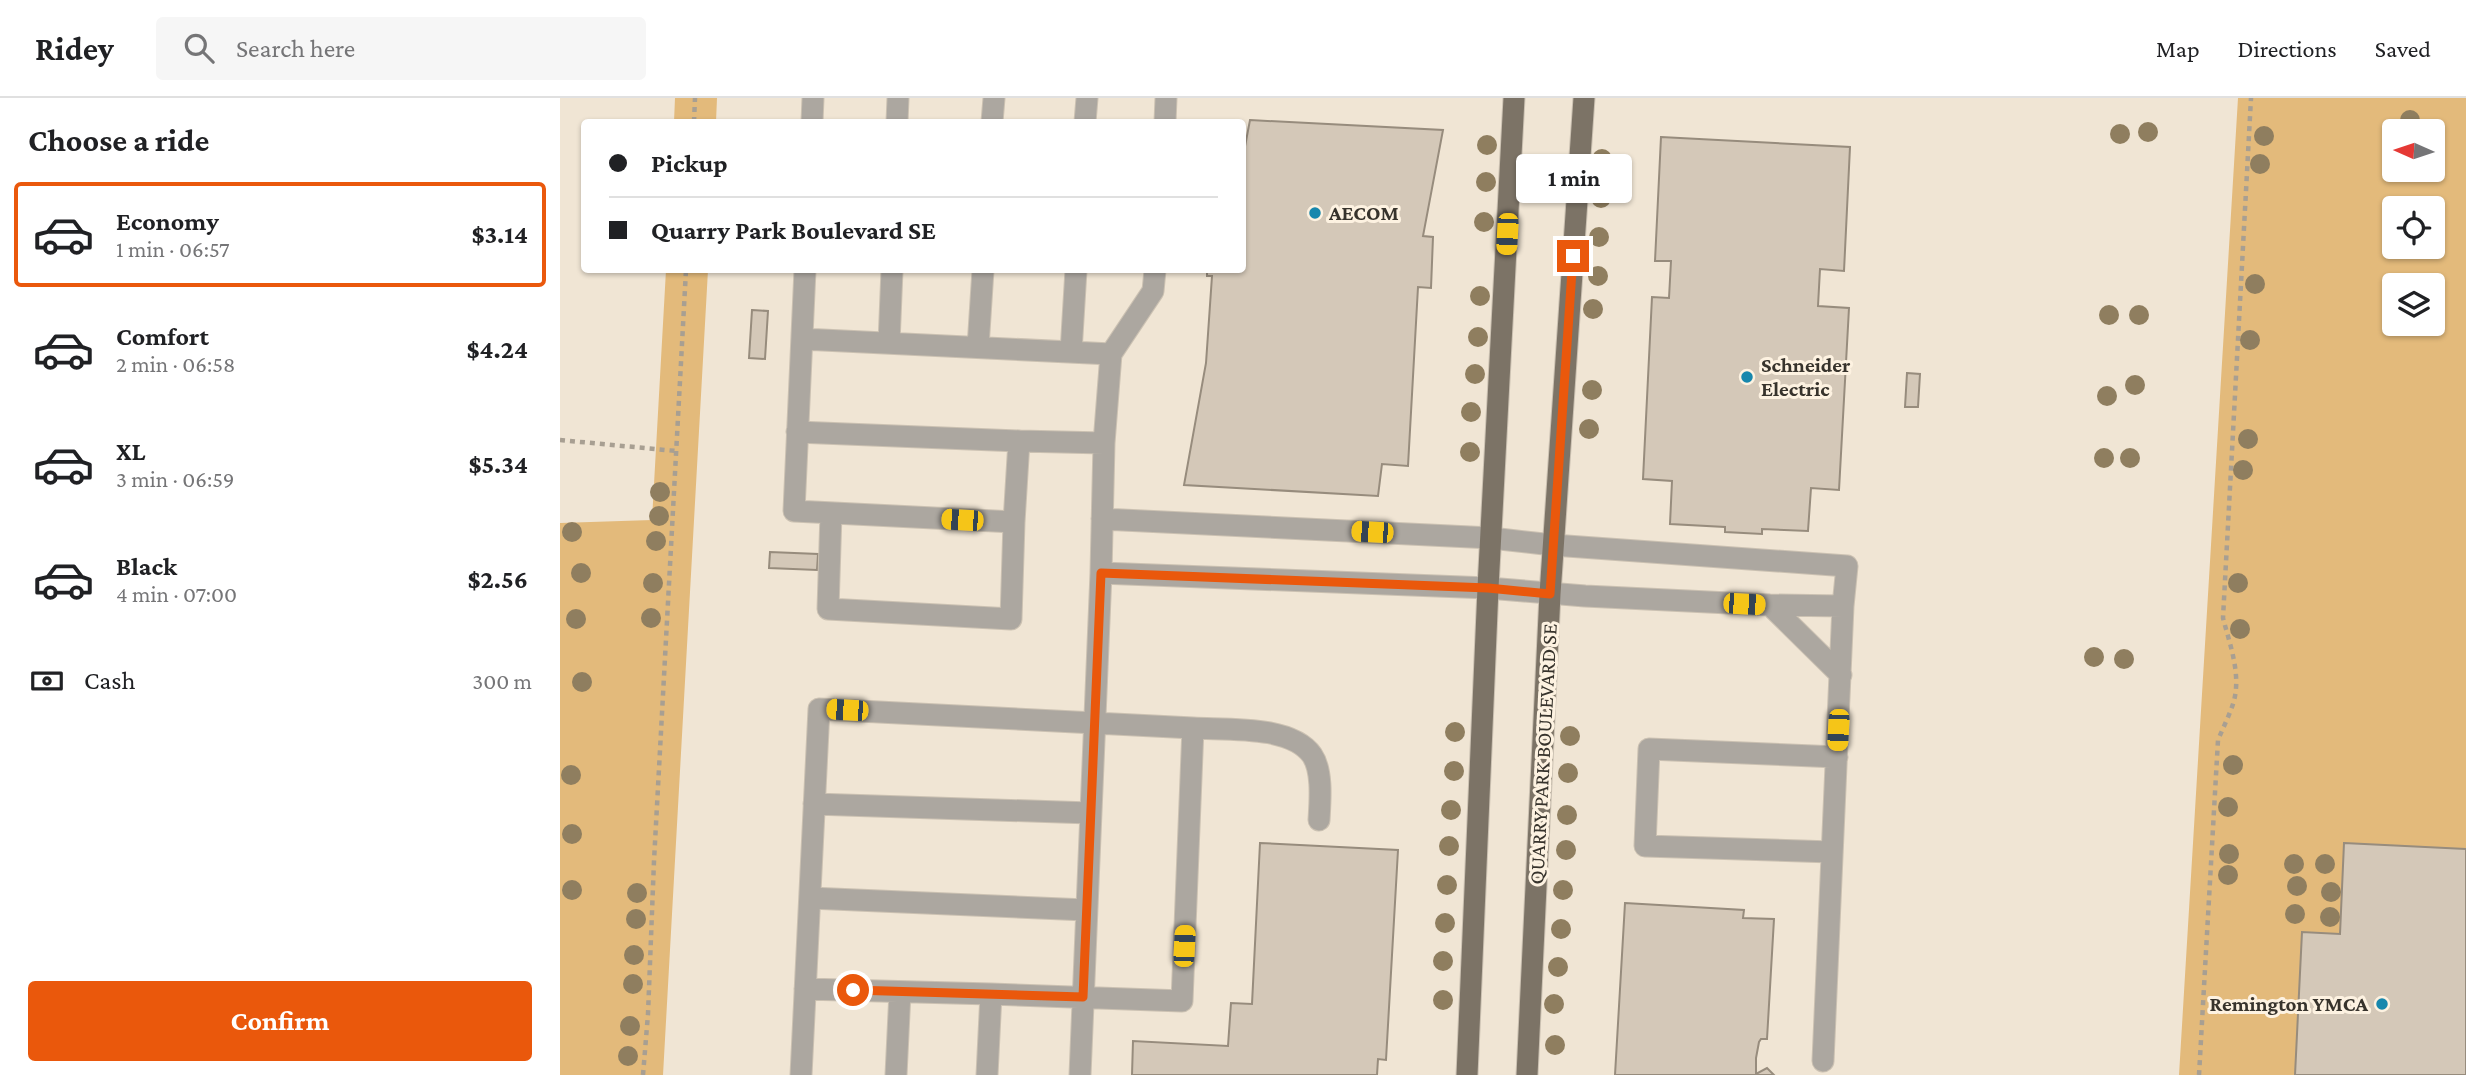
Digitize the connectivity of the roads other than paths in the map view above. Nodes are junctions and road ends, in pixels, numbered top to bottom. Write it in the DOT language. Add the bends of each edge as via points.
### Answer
graph roads {
  1 [pos="813,98"];
  2 [pos="898,98"];
  3 [pos="994,98"];
  4 [pos="1087,98"];
  5 [pos="1166,98"];
  6 [pos="1514,98"];
  7 [pos="1584,98"];
  8 [pos="812,119"];
  9 [pos="897,119"];
  10 [pos="992,119"];
  11 [pos="1086,119"];
  12 [pos="1165,119"];
  13 [pos="805,273"];
  14 [pos="892,273"];
  15 [pos="983,273"];
  16 [pos="1076,273"];
  17 [pos="1154,273"];
  18 [pos="802,339"];
  19 [pos="889,343"];
  20 [pos="978,348"];
  21 [pos="1071,352"];
  22 [pos="1111,355"];
  23 [pos="797,432"];
  24 [pos="1019,441"];
  25 [pos="1104,443"];
  26 [pos="831,513"];
  27 [pos="1102,519"];
  28 [pos="1014,522"];
  29 [pos="1491,538"];
  30 [pos="1553,545"];
  31 [pos="1101,573"];
  32 [pos="1488,588"];
  33 [pos="1550,594"];
  34 [pos="1770,605"];
  35 [pos="1843,606"];
  36 [pos="1841,675"];
  37 [pos="1094,724"];
  38 [pos="1193,728"];
  39 [pos="1837,757"];
  40 [pos="814,804"];
  41 [pos="1090,813"];
  42 [pos="1319,820"];
  43 [pos="1832,852"];
  44 [pos="810,898"];
  45 [pos="1086,909"];
  46 [pos="805,989"];
  47 [pos="900,992"];
  48 [pos="991,994"];
  49 [pos="1083,997"];
  50 [pos="1823,1061"];
  51 [pos="801,1075"];
  52 [pos="896,1075"];
  53 [pos="987,1075"];
  54 [pos="1080,1075"];
  55 [pos="1467,1075"];
  56 [pos="1527,1075"];
  1 -- 8 [label="lane"];
  2 -- 9 [label="lane"];
  3 -- 10 [label="lane"];
  4 -- 11 [label="lane"];
  5 -- 12 [label="lane"];
  6 -- 29 [label="main road"];
  7 -- 30 [label="main road, QUARRY PARK BOULEVARD SE"];
  13 -- 18 [label="lane"];
  14 -- 19 [label="lane"];
  15 -- 20 [label="lane"];
  16 -- 21 [label="lane"];
  17 -- 22 [label="lane" via="1153,291"];
  18 -- 19 [label="lane"];
  18 -- 23 [label="lane"];
  19 -- 20 [label="lane"];
  20 -- 21 [label="lane"];
  21 -- 22 [label="lane"];
  22 -- 25 [label="lane"];
  23 -- 24 [label="lane"];
  23 -- 26 [label="lane" via="794,511"];
  24 -- 25 [label="lane"];
  24 -- 28 [label="lane"];
  25 -- 27 [label="lane"];
  26 -- 28 [label="lane"];
  26 -- 28 [label="lane" via="828,609 1011,619"];
  27 -- 29 [label="lane"];
  27 -- 31 [label="lane"];
  29 -- 30 [label="lane"];
  29 -- 32 [label="main road"];
  30 -- 33 [label="main road, QUARRY PARK BOULEVARD SE"];
  30 -- 35 [label="lane" via="1847,566"];
  31 -- 32 [label="lane"];
  31 -- 37 [label="lane"];
  32 -- 33 [label="lane"];
  32 -- 55 [label="main road"];
  33 -- 34 [label="lane"];
  33 -- 56 [label="main road, QUARRY PARK BOULEVARD SE"];
  34 -- 35 [label="lane"];
  34 -- 36 [label="lane"];
  35 -- 36 [label="lane"];
  36 -- 39 [label="lane"];
  37 -- 38 [label="lane"];
  37 -- 40 [label="lane" via="819,709"];
  37 -- 41 [label="lane"];
  38 -- 42 [label="lane" via="1277,734 1299,741 1314,757 1321,790"];
  38 -- 49 [label="lane" via="1182,1001"];
  39 -- 43 [label="lane"];
  39 -- 43 [label="lane" via="1649,749 1645,846"];
  40 -- 41 [label="lane"];
  40 -- 44 [label="lane"];
  41 -- 45 [label="lane"];
  43 -- 50 [label="lane"];
  44 -- 45 [label="lane"];
  44 -- 46 [label="lane"];
  45 -- 49 [label="lane"];
  46 -- 47 [label="lane"];
  46 -- 51 [label="lane"];
  47 -- 48 [label="lane"];
  47 -- 52 [label="lane"];
  48 -- 49 [label="lane"];
  48 -- 53 [label="lane"];
  49 -- 54 [label="lane"];
}
